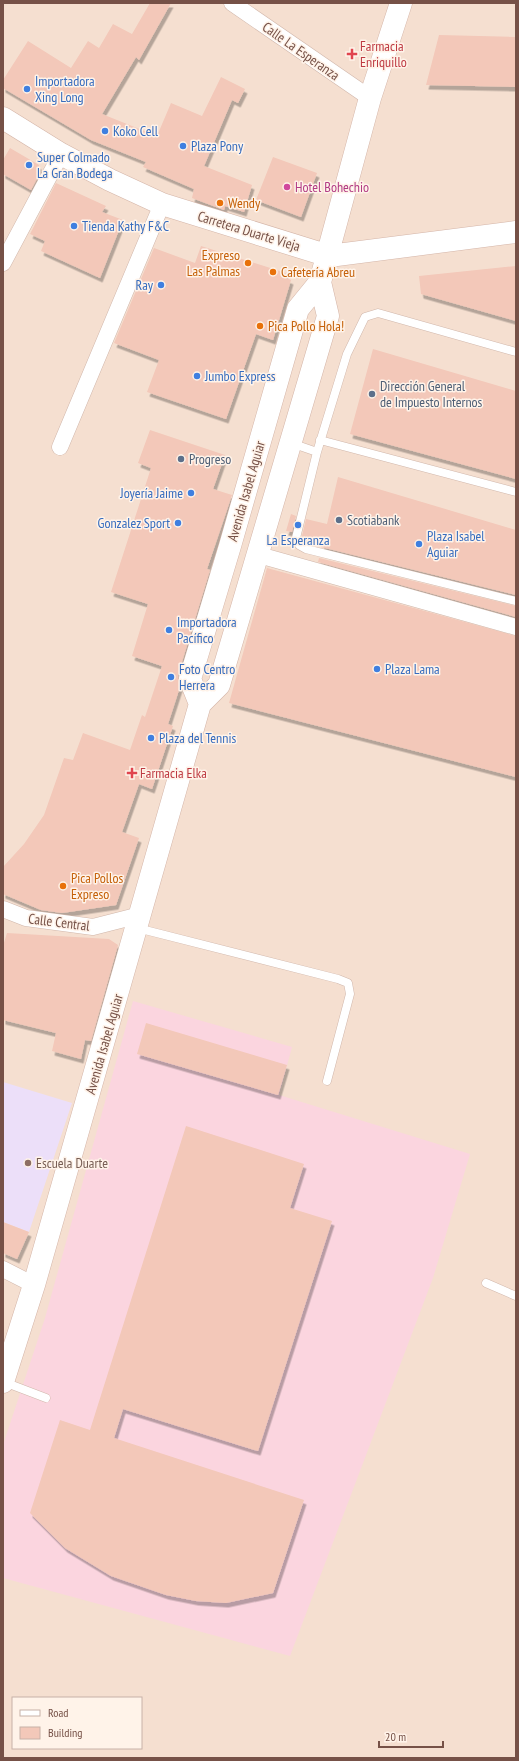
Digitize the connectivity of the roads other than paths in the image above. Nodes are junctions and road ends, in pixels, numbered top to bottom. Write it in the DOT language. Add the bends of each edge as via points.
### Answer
graph roads {
  1 [pos="232,3"];
  2 [pos="401,3"];
  3 [pos="370,98"];
  4 [pos="3,118"];
  5 [pos="61,154"];
  6 [pos="162,204"];
  7 [pos="516,232"];
  8 [pos="329,256"];
  9 [pos="3,262"];
  10 [pos="320,282"];
  11 [pos="516,352"];
  12 [pos="320,440"];
  13 [pos="292,443"];
  14 [pos="60,447"];
  15 [pos="317,452"];
  16 [pos="516,492"];
  17 [pos="230,546"];
  18 [pos="259,555"];
  19 [pos="516,601"];
  20 [pos="516,627"];
  21 [pos="200,704"];
  22 [pos="3,909"];
  23 [pos="138,921"];
  24 [pos="327,1081"];
  25 [pos="3,1269"];
  26 [pos="486,1283"];
  27 [pos="34,1285"];
  28 [pos="516,1296"];
  29 [pos="5,1372"];
  30 [pos="46,1398"];
  1 -- 3 [label="street, Calle La Esperanza"];
  2 -- 3 [label="main road, Avenida Isabel Aguiar"];
  3 -- 8 [label="main road, Avenida Isabel Aguiar"];
  4 -- 5 [label="main road, Carretera Duarte Vieja"];
  5 -- 6 [label="main road, Carretera Duarte Vieja"];
  5 -- 9 [label="street"];
  6 -- 8 [label="main road, Carretera Duarte Vieja"];
  6 -- 14 [label="street"];
  7 -- 8 [label="main road, Carretera Duarte Vieja"];
  8 -- 10 [label="main road, Avenida Isabel Aguiar"];
  10 -- 13 [label="main road, Avenida Isabel Aguiar" via="328,316"];
  10 -- 17 [label="main road, Avenida Isabel Aguiar" via="298,309"];
  11 -- 12 [label="lane" via="378,313 365,317 347,354"];
  12 -- 15 [label="lane"];
  12 -- 16 [label="lane"];
  13 -- 15 [label="lane"];
  13 -- 18 [label="main road, Avenida Isabel Aguiar"];
  15 -- 19 [label="lane" via="296,538 299,545 306,549"];
  17 -- 18 [label="main road"];
  17 -- 21 [label="main road, Avenida Isabel Aguiar" via="190,679"];
  18 -- 20 [label="street"];
  18 -- 21 [label="main road, Avenida Isabel Aguiar" via="219,684"];
  21 -- 23 [label="main road, Avenida Isabel Aguiar"];
  22 -- 23 [label="street, Calle Central" via="26,918 93,927"];
  23 -- 24 [label="lane" via="348,983 350,994"];
  23 -- 27 [label="main road, Avenida Isabel Aguiar"];
  25 -- 27 [label="street"];
  26 -- 28 [label="lane"];
  27 -- 29 [label="main road, Avenida Isabel Aguiar"];
  29 -- 30 [label="lane"];
}
